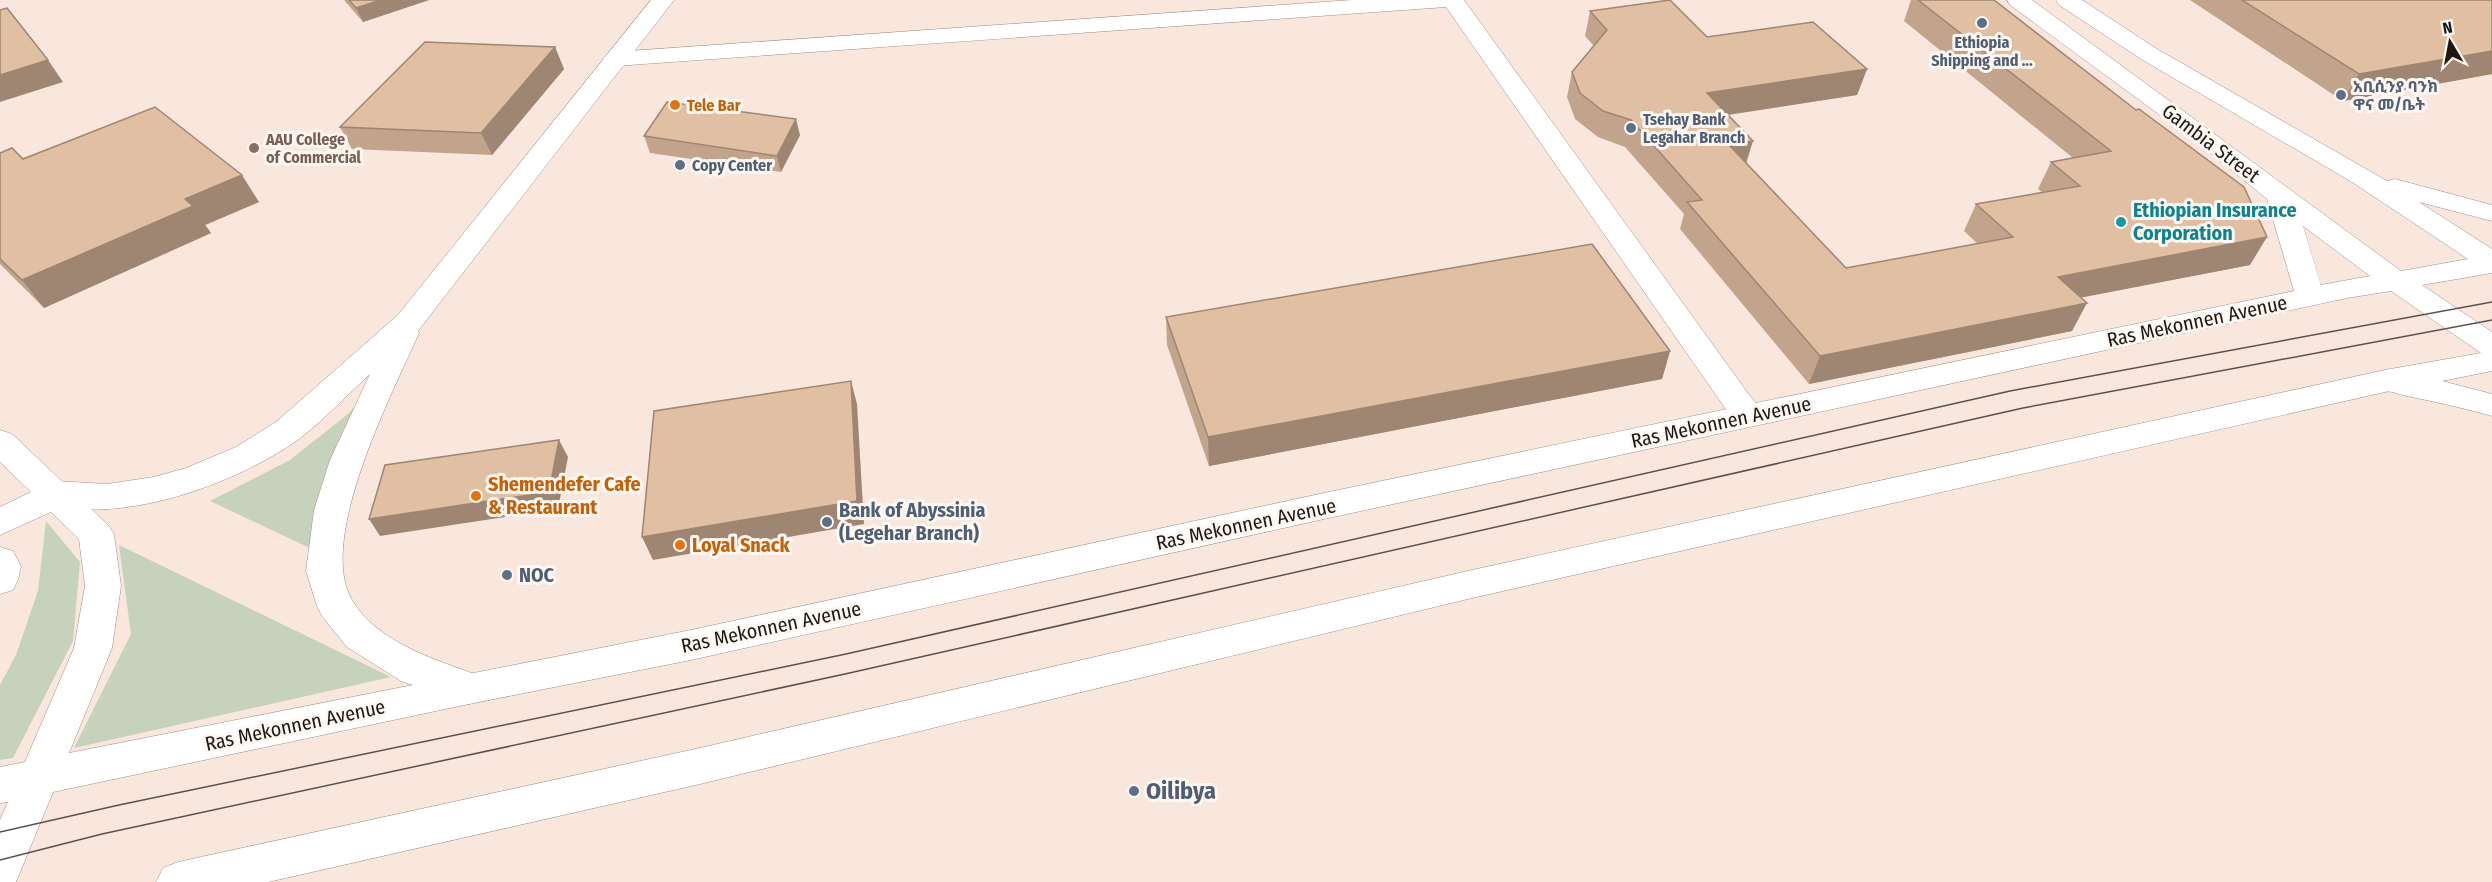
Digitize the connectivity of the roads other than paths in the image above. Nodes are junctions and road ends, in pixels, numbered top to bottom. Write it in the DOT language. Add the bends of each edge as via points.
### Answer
graph roads {
  1 [pos="663,0"];
  2 [pos="1447,0"];
  3 [pos="1453,0"];
  4 [pos="2018,0"];
  5 [pos="2067,0"];
  6 [pos="615,58"];
  7 [pos="2361,176"];
  8 [pos="2280,196"];
  9 [pos="2492,213"];
  10 [pos="2492,263"];
  11 [pos="2395,280"];
  12 [pos="2310,297"];
  13 [pos="409,322"];
  14 [pos="2492,346"];
  15 [pos="2492,362"];
  16 [pos="2385,381"];
  17 [pos="2492,405"];
  18 [pos="1750,416"];
  19 [pos="0,442"];
  20 [pos="56,494"];
  21 [pos="0,522"];
  22 [pos="0,561"];
  23 [pos="0,580"];
  24 [pos="469,688"];
  25 [pos="40,777"];
  26 [pos="0,785"];
  27 [pos="0,870"];
  28 [pos="178,882"];
  1 -- 6 [label="main road"];
  2 -- 6 [label="main road"];
  3 -- 18 [label="main road"];
  4 -- 8 [label="main road, Gambia Street"];
  5 -- 7 [label="main road, Gambia Street" via="2149,54"];
  6 -- 13 [label="main road"];
  7 -- 9 [label="main road"];
  7 -- 10 [label="main road, Gambia Street"];
  8 -- 11 [label="main road, Gambia Street"];
  8 -- 12 [label="main road"];
  10 -- 11 [label="main road, Ras Mekonnen Avenue"];
  11 -- 12 [label="main road, Ras Mekonnen Avenue"];
  11 -- 14 [label="main road, Gambia Street"];
  12 -- 18 [label="main road, Ras Mekonnen Avenue"];
  13 -- 20 [label="main road" via="288,430 248,455 196,477 154,489 107,497"];
  13 -- 24 [label="main road" via="346,460 331,510 324,571 335,606 360,636 415,670"];
  15 -- 16 [label="main road"];
  16 -- 17 [label="main road"];
  16 -- 28 [label="main road" via="1472,584 700,766"];
  18 -- 24 [label="main road, Ras Mekonnen Avenue" via="691,645"];
  19 -- 20 [label="main road"];
  20 -- 21 [label="main road"];
  20 -- 25 [label="main road" via="96,534 103,585 93,648"];
  22 -- 23 [label="main road"];
  24 -- 25 [label="main road, Ras Mekonnen Avenue"];
  25 -- 26 [label="main road, Ras Mekonnen Avenue"];
  25 -- 27 [label="main road"];
}
